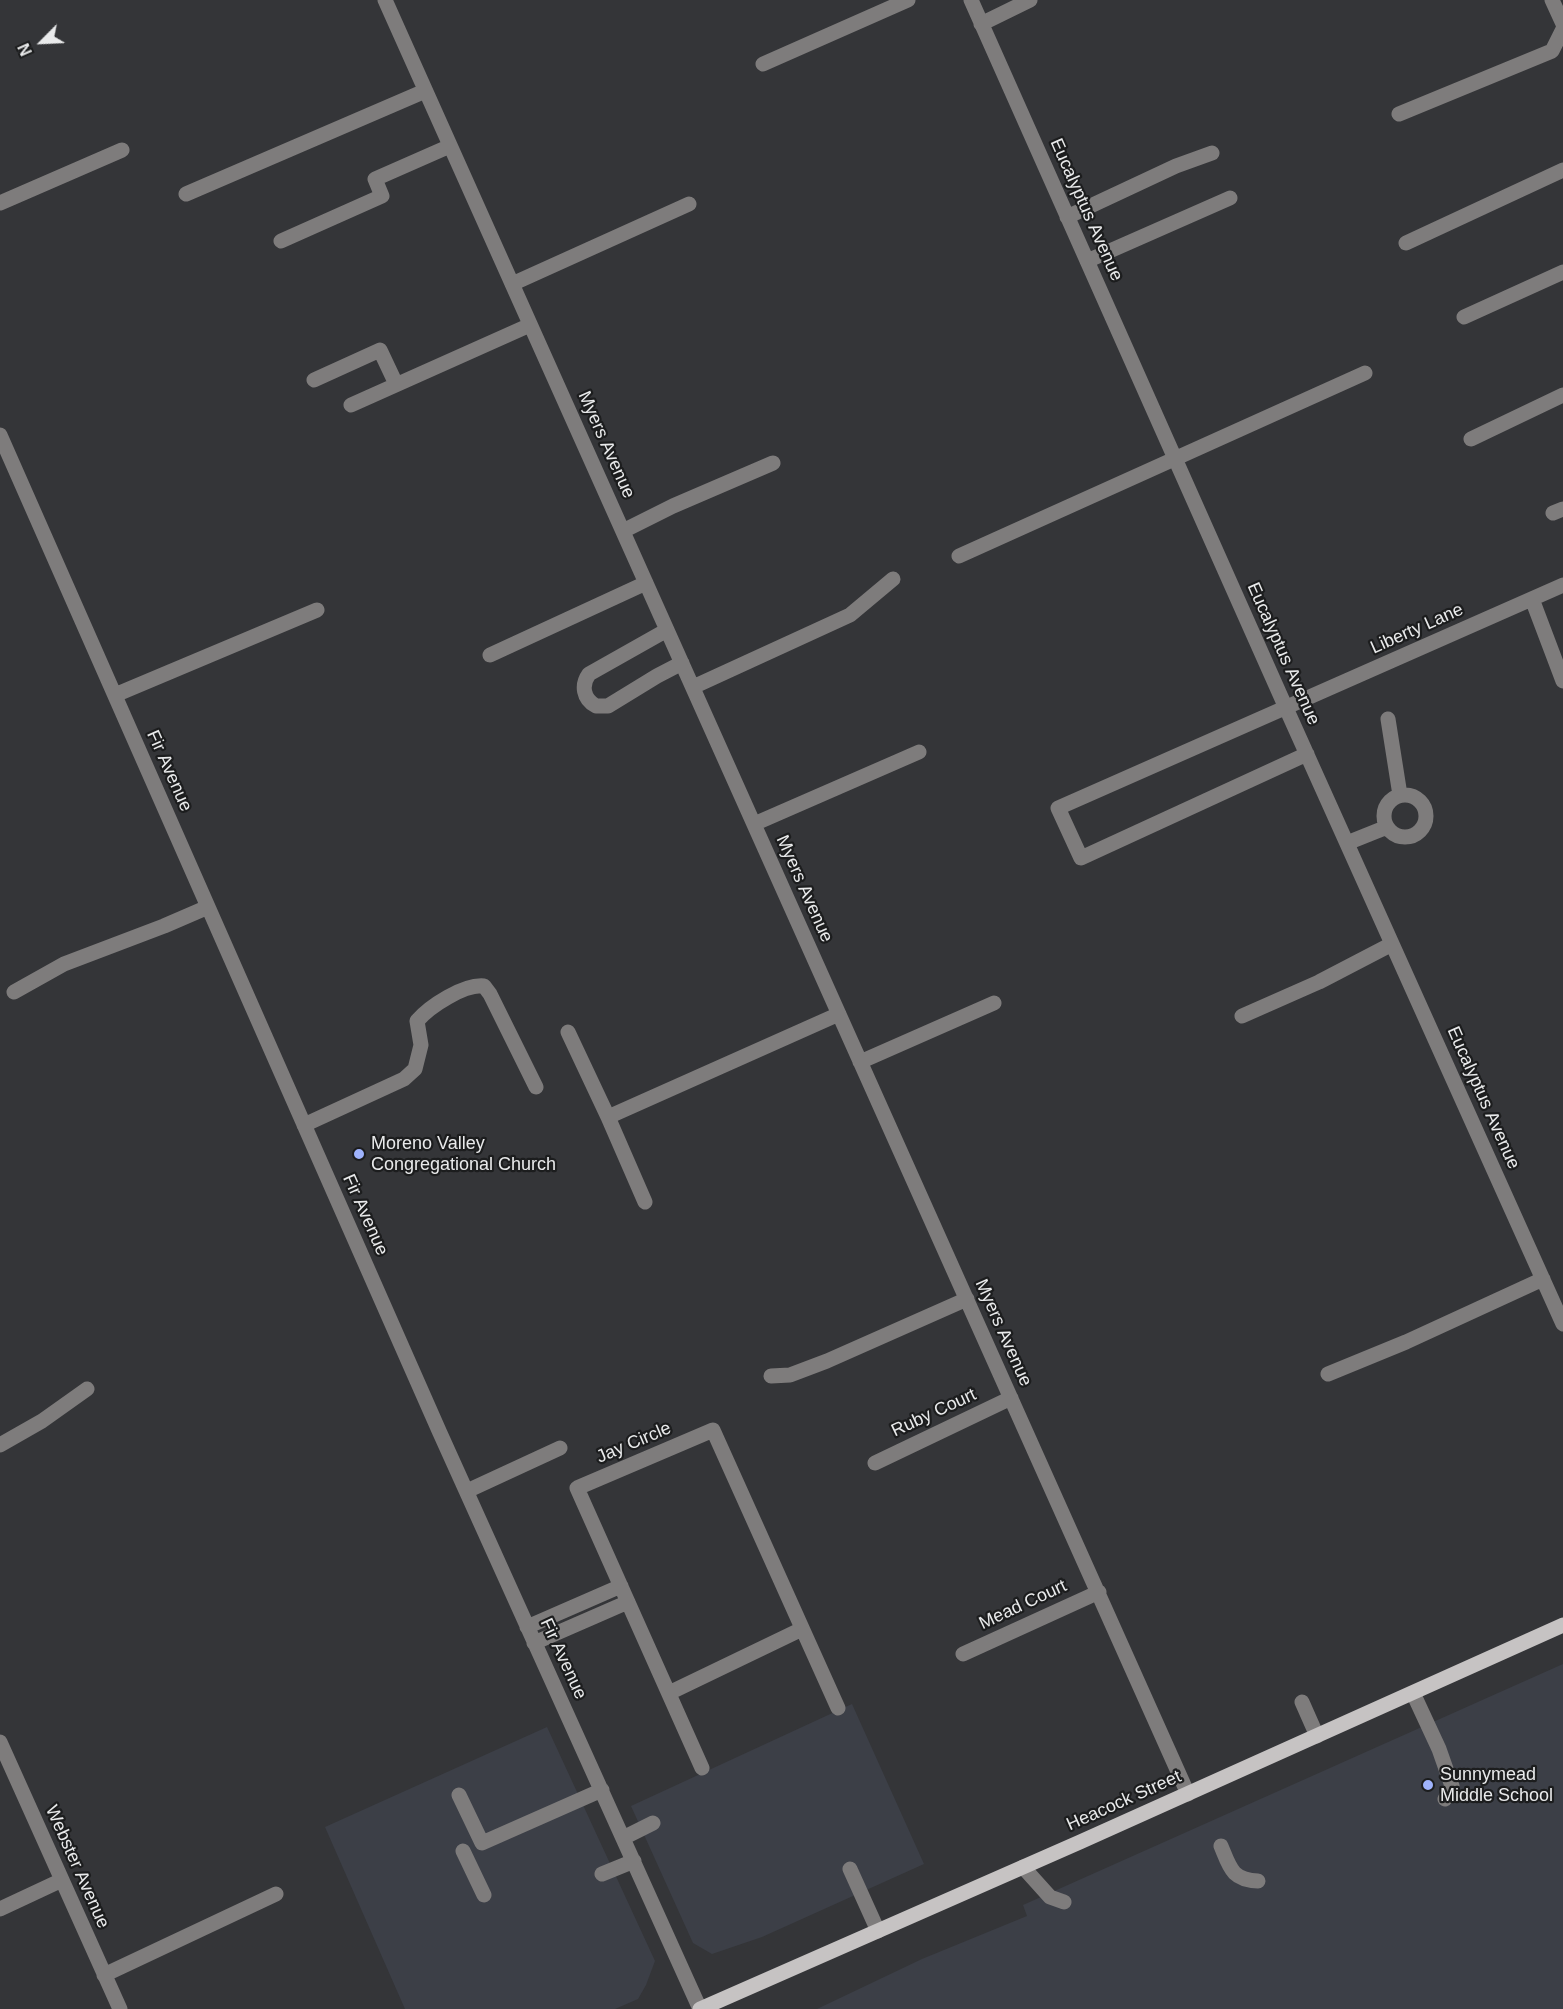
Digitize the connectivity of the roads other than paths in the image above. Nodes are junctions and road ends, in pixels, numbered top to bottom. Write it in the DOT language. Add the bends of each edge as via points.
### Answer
graph roads {
  1 [pos="385,0"];
  2 [pos="908,0"];
  3 [pos="970,0"];
  4 [pos="1030,0"];
  5 [pos="1552,0"];
  6 [pos="981,24"];
  7 [pos="1563,26"];
  8 [pos="763,64"];
  9 [pos="425,91"];
  10 [pos="1399,114"];
  11 [pos="450,146"];
  12 [pos="122,150"];
  13 [pos="1212,153"];
  14 [pos="1563,170"];
  15 [pos="186,194"];
  16 [pos="1230,198"];
  17 [pos="0,203"];
  18 [pos="689,204"];
  19 [pos="1067,217"];
  20 [pos="281,241"];
  21 [pos="1406,243"];
  22 [pos="1087,261"];
  23 [pos="1563,272"];
  24 [pos="512,284"];
  25 [pos="1464,317"];
  26 [pos="530,325"];
  27 [pos="1365,373"];
  28 [pos="314,380"];
  29 [pos="396,384"];
  30 [pos="1563,394"];
  31 [pos="351,405"];
  32 [pos="0,435"];
  33 [pos="1471,439"];
  34 [pos="1175,458"];
  35 [pos="5,460"];
  36 [pos="773,463"];
  37 [pos="622,531"];
  38 [pos="959,556"];
  39 [pos="893,579"];
  40 [pos="646,582"];
  41 [pos="1563,585"];
  42 [pos="1532,599"];
  43 [pos="317,610"];
  44 [pos="667,630"];
  45 [pos="490,655"];
  46 [pos="682,663"];
  47 [pos="1563,681"];
  48 [pos="693,687"];
  49 [pos="115,695"];
  50 [pos="1286,708"];
  51 [pos="1388,719"];
  52 [pos="920,752"];
  53 [pos="1307,754"];
  54 [pos="1400,795"];
  55 [pos="754,824"];
  56 [pos="1387,827"];
  57 [pos="1347,843"];
  58 [pos="208,907"];
  59 [pos="1392,944"];
  60 [pos="14,992"];
  61 [pos="994,1003"];
  62 [pos="839,1014"];
  63 [pos="1242,1016"];
  64 [pos="568,1032"];
  65 [pos="860,1062"];
  66 [pos="537,1088"];
  67 [pos="608,1117"];
  68 [pos="304,1125"];
  69 [pos="645,1202"];
  70 [pos="1543,1279"];
  71 [pos="967,1299"];
  72 [pos="1563,1324"];
  73 [pos="1328,1374"];
  74 [pos="771,1376"];
  75 [pos="87,1389"];
  76 [pos="1011,1398"];
  77 [pos="0,1445"];
  78 [pos="560,1448"];
  79 [pos="874,1463"];
  80 [pos="467,1491"];
  81 [pos="621,1586"];
  82 [pos="1099,1592"];
  83 [pos="628,1602"];
  84 [pos="1563,1625"];
  85 [pos="527,1627"];
  86 [pos="802,1629"];
  87 [pos="534,1643"];
  88 [pos="963,1654"];
  89 [pos="669,1693"];
  90 [pos="1413,1693"];
  91 [pos="1302,1702"];
  92 [pos="838,1708"];
  93 [pos="1317,1736"];
  94 [pos="0,1742"];
  95 [pos="702,1768"];
  96 [pos="602,1790"];
  97 [pos="1188,1794"];
  98 [pos="459,1795"];
  99 [pos="1445,1799"];
  100 [pos="653,1822"];
  101 [pos="623,1838"];
  102 [pos="1221,1846"];
  103 [pos="463,1851"];
  104 [pos="634,1861"];
  105 [pos="1023,1867"];
  106 [pos="850,1869"];
  107 [pos="602,1874"];
  108 [pos="62,1880"];
  109 [pos="1258,1881"];
  110 [pos="276,1894"];
  111 [pos="484,1894"];
  112 [pos="1064,1902"];
  113 [pos="0,1909"];
  114 [pos="878,1931"];
  115 [pos="104,1975"];
  116 [pos="120,2009"];
  117 [pos="700,2009"];
  1 -- 9 [label="street, Myers Avenue"];
  2 -- 8 [label="street"];
  3 -- 6 [label="street, Eucalyptus Avenue"];
  4 -- 6 [label="street"];
  5 -- 7 [label="street"];
  6 -- 19 [label="street, Eucalyptus Avenue"];
  7 -- 10 [label="street" via="1552,51"];
  9 -- 11 [label="street, Myers Avenue"];
  9 -- 15 [label="street"];
  11 -- 20 [label="street" via="375,179 382,196"];
  11 -- 24 [label="street, Myers Avenue"];
  12 -- 17 [label="street"];
  13 -- 19 [label="street"];
  14 -- 21 [label="street"];
  16 -- 22 [label="street"];
  18 -- 24 [label="street"];
  19 -- 22 [label="street, Eucalyptus Avenue"];
  22 -- 34 [label="street, Eucalyptus Avenue"];
  23 -- 25 [label="street"];
  24 -- 26 [label="street, Myers Avenue"];
  26 -- 29 [label="street"];
  26 -- 37 [label="street, Myers Avenue"];
  27 -- 34 [label="street"];
  28 -- 29 [label="street" via="380,350"];
  29 -- 31 [label="street"];
  30 -- 33 [label="street"];
  32 -- 35 [label="street, Fir Avenue"];
  34 -- 38 [label="street"];
  34 -- 50 [label="street, Eucalyptus Avenue"];
  35 -- 49 [label="street, Fir Avenue"];
  36 -- 37 [label="street"];
  37 -- 40 [label="street, Myers Avenue"];
  39 -- 48 [label="street" via="850,615"];
  40 -- 44 [label="street, Myers Avenue"];
  40 -- 45 [label="street"];
  41 -- 42 [label="street, Liberty Lane"];
  42 -- 47 [label="street"];
  42 -- 50 [label="street, Liberty Lane"];
  43 -- 49 [label="street"];
  44 -- 46 [label="street, Myers Avenue"];
  44 -- 46 [label="street" via="589,674 584,688 586,698 596,706 609,706"];
  46 -- 48 [label="street, Myers Avenue"];
  48 -- 55 [label="street, Myers Avenue"];
  49 -- 58 [label="street, Fir Avenue"];
  50 -- 53 [label="street, Eucalyptus Avenue"];
  50 -- 53 [label="street, Liberty Lane" via="1058,808 1081,858"];
  51 -- 54 [label="street"];
  52 -- 55 [label="street"];
  53 -- 57 [label="street, Eucalyptus Avenue"];
  54 -- 56 [label="street" via="1385,808"];
  54 -- 56 [label="street" via="1420,800 1426,813 1424,827 1406,837"];
  55 -- 62 [label="street, Myers Avenue"];
  56 -- 57 [label="street"];
  57 -- 59 [label="street, Eucalyptus Avenue"];
  58 -- 60 [label="street" via="64,964"];
  58 -- 68 [label="street, Fir Avenue"];
  59 -- 63 [label="street"];
  59 -- 70 [label="street, Eucalyptus Avenue"];
  61 -- 65 [label="street"];
  62 -- 65 [label="street, Myers Avenue"];
  62 -- 67 [label="street"];
  64 -- 67 [label="street"];
  65 -- 71 [label="street, Myers Avenue"];
  66 -- 68 [label="street" via="490,994 484,986 477,986 441,1001 417,1021 421,1045 415,1069 404,1079"];
  67 -- 69 [label="street"];
  68 -- 80 [label="street, Fir Avenue"];
  70 -- 72 [label="street, Eucalyptus Avenue"];
  70 -- 73 [label="street"];
  71 -- 74 [label="street" via="827,1361 790,1375"];
  71 -- 76 [label="street, Myers Avenue"];
  75 -- 77 [label="street"];
  76 -- 79 [label="street, Ruby Court"];
  76 -- 82 [label="street, Myers Avenue"];
  78 -- 80 [label="street"];
  80 -- 85 [label="street, Fir Avenue"];
  81 -- 83 [label="street, Jay Circle"];
  81 -- 85 [label="street"];
  81 -- 86 [label="street, Jay Circle" via="577,1488 713,1430"];
  82 -- 88 [label="street, Mead Court"];
  82 -- 97 [label="street, Myers Avenue"];
  83 -- 87 [label="street"];
  83 -- 89 [label="street, Jay Circle"];
  84 -- 90 [label="main road, Heacock Street"];
  85 -- 87 [label="street, Fir Avenue"];
  86 -- 89 [label="street"];
  86 -- 92 [label="street, Jay Circle"];
  87 -- 96 [label="street, Fir Avenue"];
  89 -- 95 [label="street, Jay Circle"];
  90 -- 93 [label="main road, Heacock Street"];
  90 -- 99 [label="street" via="1452,1786"];
  91 -- 93 [label="street"];
  93 -- 97 [label="main road, Heacock Street"];
  94 -- 108 [label="street, Webster Avenue"];
  96 -- 98 [label="street" via="482,1843"];
  96 -- 101 [label="street, Fir Avenue"];
  97 -- 105 [label="main road, Heacock Street"];
  100 -- 101 [label="street"];
  101 -- 104 [label="street, Fir Avenue"];
  102 -- 109 [label="street" via="1233,1872 1245,1880"];
  103 -- 111 [label="street"];
  104 -- 107 [label="street"];
  104 -- 117 [label="street, Fir Avenue"];
  105 -- 112 [label="street" via="1050,1897"];
  105 -- 114 [label="main road, Heacock Street"];
  106 -- 114 [label="street"];
  108 -- 113 [label="street"];
  108 -- 115 [label="street, Webster Avenue"];
  110 -- 115 [label="street"];
  114 -- 117 [label="main road, Heacock Street"];
  115 -- 116 [label="street, Webster Avenue"];
}
